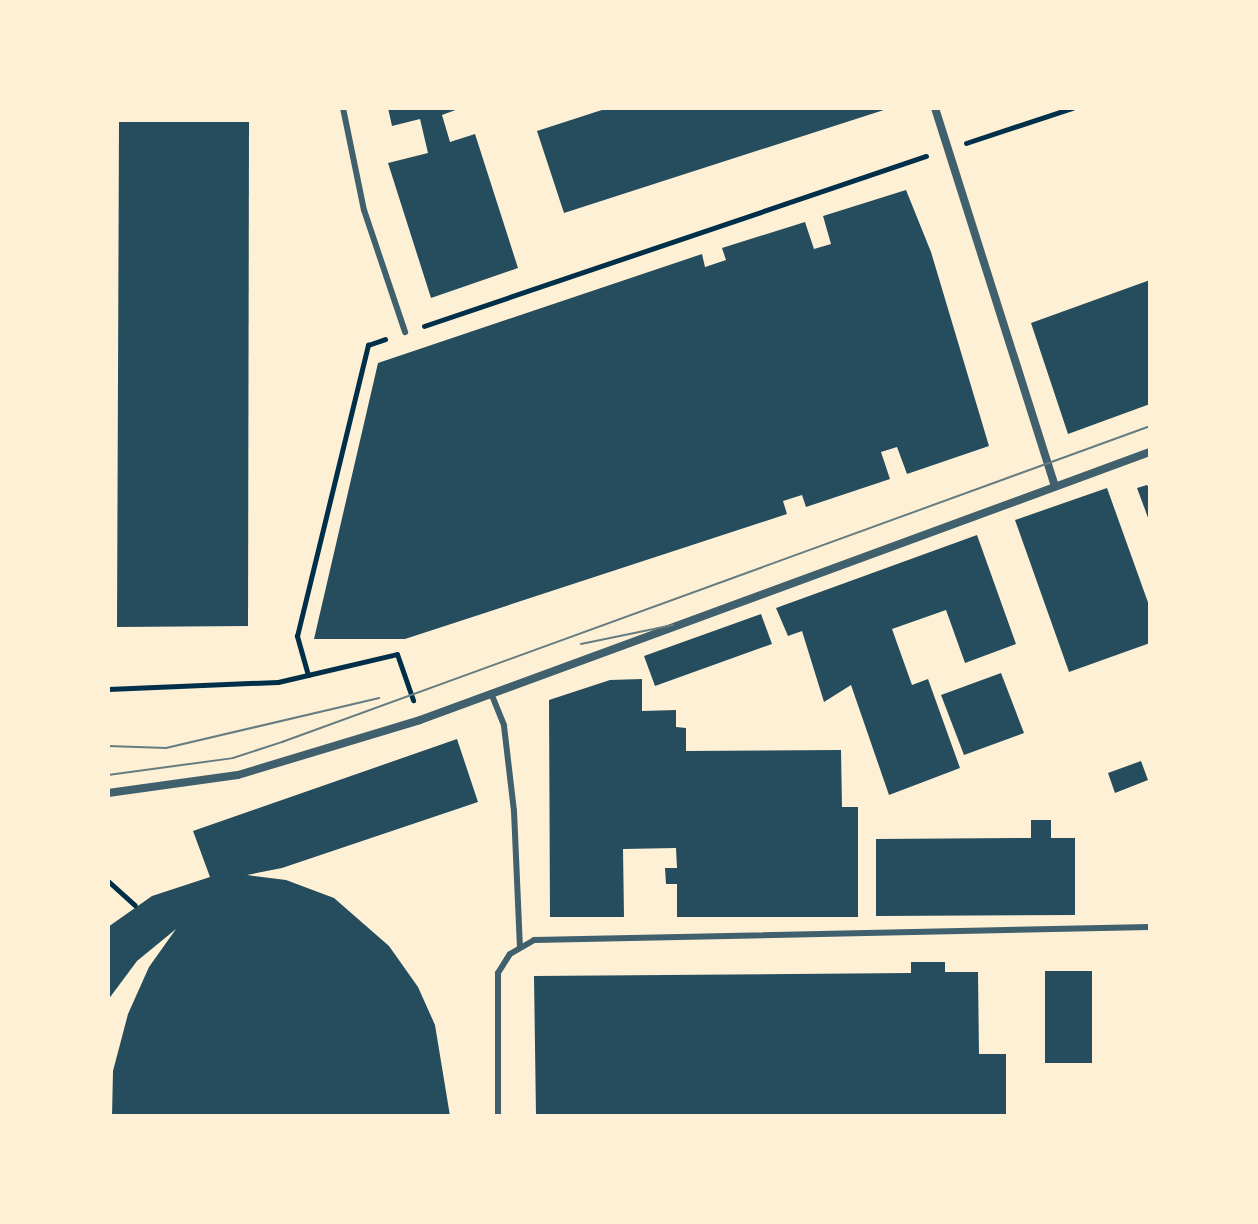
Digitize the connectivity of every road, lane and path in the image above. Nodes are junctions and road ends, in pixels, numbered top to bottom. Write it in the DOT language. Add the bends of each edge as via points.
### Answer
graph roads {
  1 [pos="343,108"];
  2 [pos="935,108"];
  3 [pos="1072,108"];
  4 [pos="948,149"];
  5 [pos="405,332"];
  6 [pos="1150,452"];
  7 [pos="1055,486"];
  8 [pos="308,675"];
  9 [pos="108,689"];
  10 [pos="491,692"];
  11 [pos="420,720"];
  12 [pos="108,793"];
  13 [pos="108,881"];
  14 [pos="135,905"];
  15 [pos="1150,927"];
  16 [pos="520,946"];
  17 [pos="498,1116"];
  1 -- 5 [label="lane" via="364,210"];
  2 -- 4 [label="street"];
  3 -- 4 [label="path"];
  4 -- 5 [label="path"];
  4 -- 7 [label="street"];
  5 -- 8 [label="path" via="368,345 297,636"];
  6 -- 7 [label="street"];
  7 -- 10 [label="street"];
  8 -- 9 [label="path" via="278,682"];
  8 -- 11 [label="path" via="397,654"];
  10 -- 11 [label="street"];
  10 -- 16 [label="lane" via="504,726 513,797"];
  11 -- 12 [label="street" via="238,775"];
  13 -- 14 [label="path"];
  15 -- 16 [label="lane" via="557,939"];
  16 -- 17 [label="lane" via="498,973"];
}
